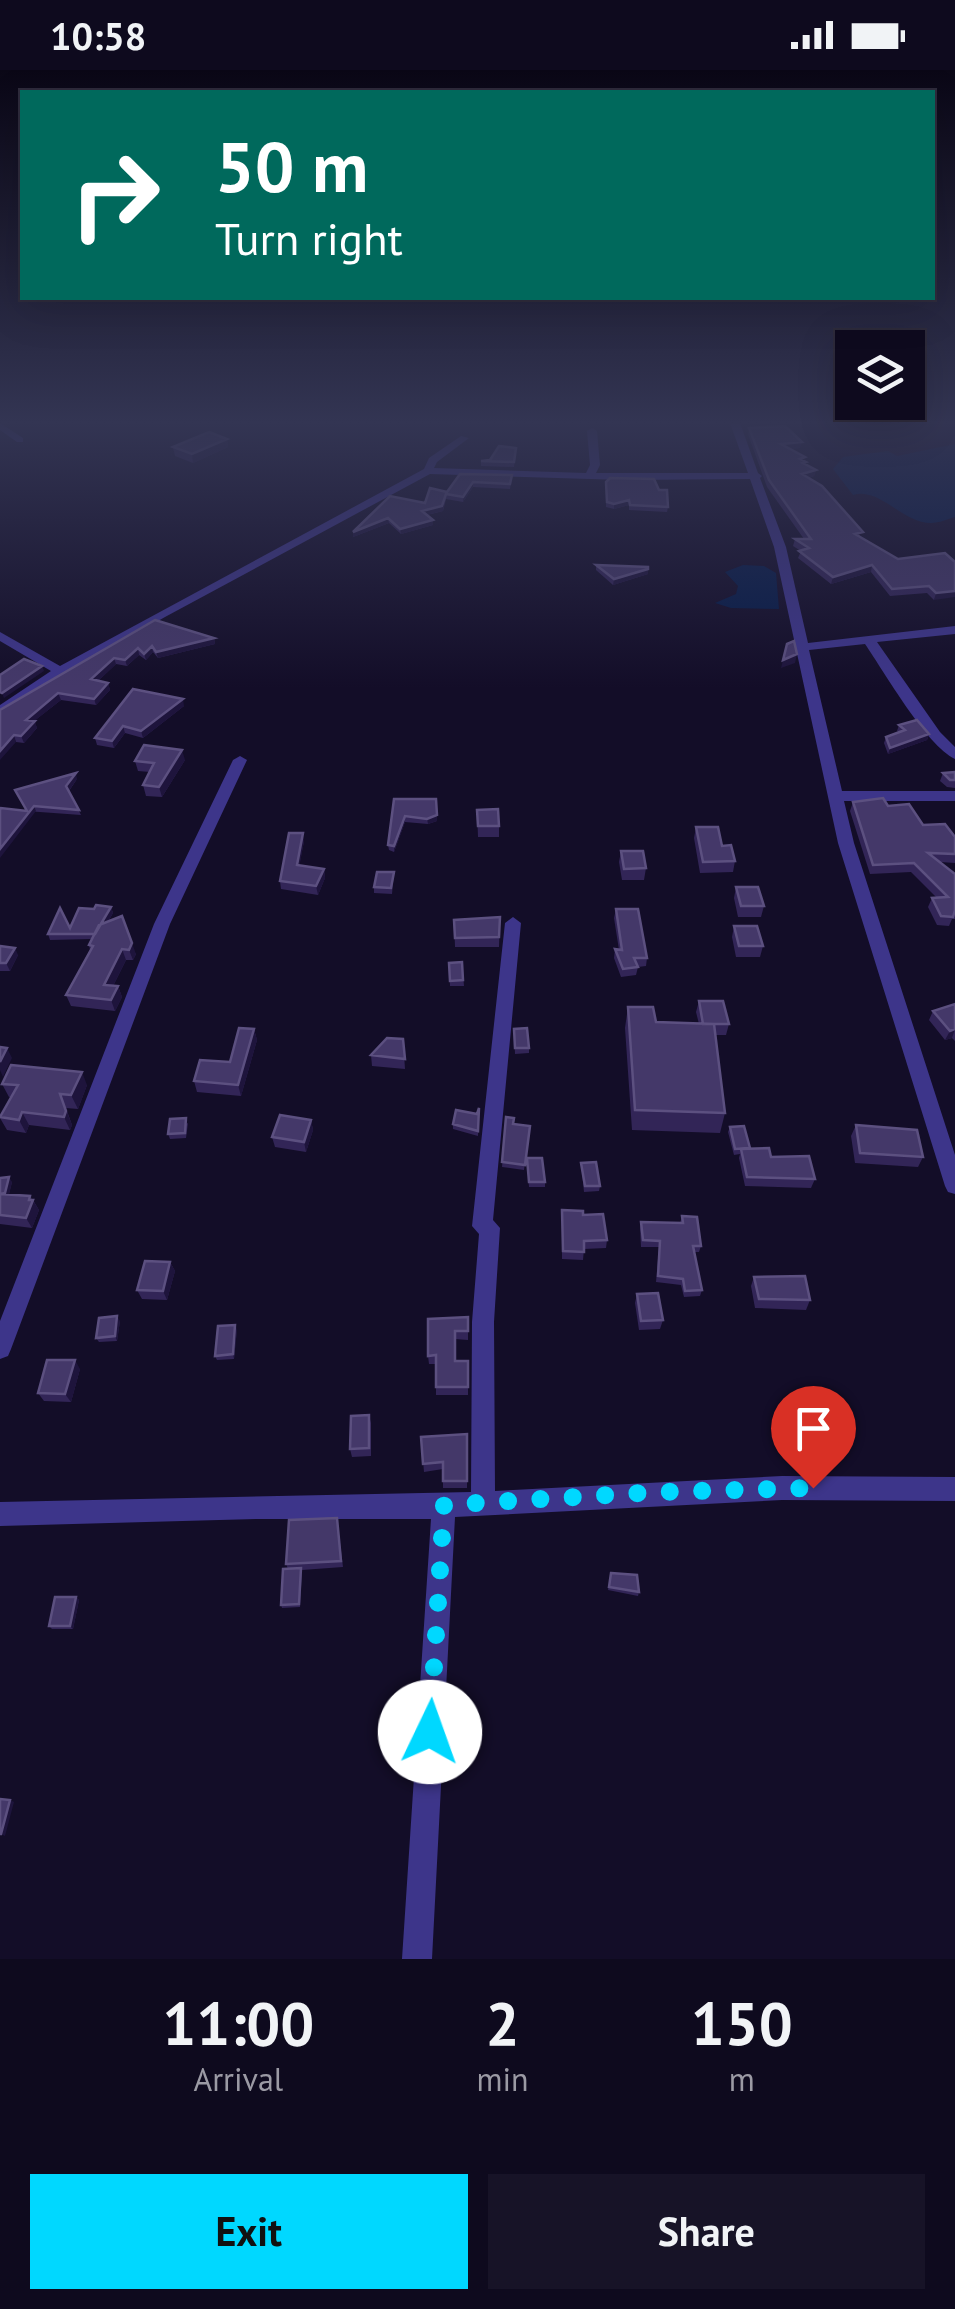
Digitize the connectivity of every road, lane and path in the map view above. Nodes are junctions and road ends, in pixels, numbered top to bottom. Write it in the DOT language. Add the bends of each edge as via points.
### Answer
graph roads {
  1 [pos="354,511"];
  2 [pos="768,511"];
  3 [pos="955,630"];
  4 [pos="0,636"];
  5 [pos="870,642"];
  6 [pos="802,648"];
  7 [pos="60,670"];
  8 [pos="0,711"];
  9 [pos="955,755"];
  10 [pos="240,760"];
  11 [pos="836,796"];
  12 [pos="955,796"];
  13 [pos="512,923"];
  14 [pos="955,1186"];
  15 [pos="0,1349"];
  16 [pos="955,1489"];
  17 [pos="483,1503"];
  18 [pos="444,1505"];
  19 [pos="0,1514"];
  20 [pos="417,1959"];
  1 -- 7 [label="street"];
  2 -- 6 [label="street"];
  3 -- 5 [label="street"];
  4 -- 7 [label="street"];
  5 -- 6 [label="street"];
  5 -- 9 [label="street"];
  6 -- 11 [label="street"];
  7 -- 8 [label="street"];
  10 -- 15 [label="street" via="162,924"];
  11 -- 12 [label="street"];
  11 -- 14 [label="street"];
  13 -- 17 [label="street" via="482,1226 490,1228"];
  16 -- 17 [label="street" via="782,1488"];
  17 -- 18 [label="street"];
  18 -- 19 [label="street"];
  18 -- 20 [label="street"];
}
